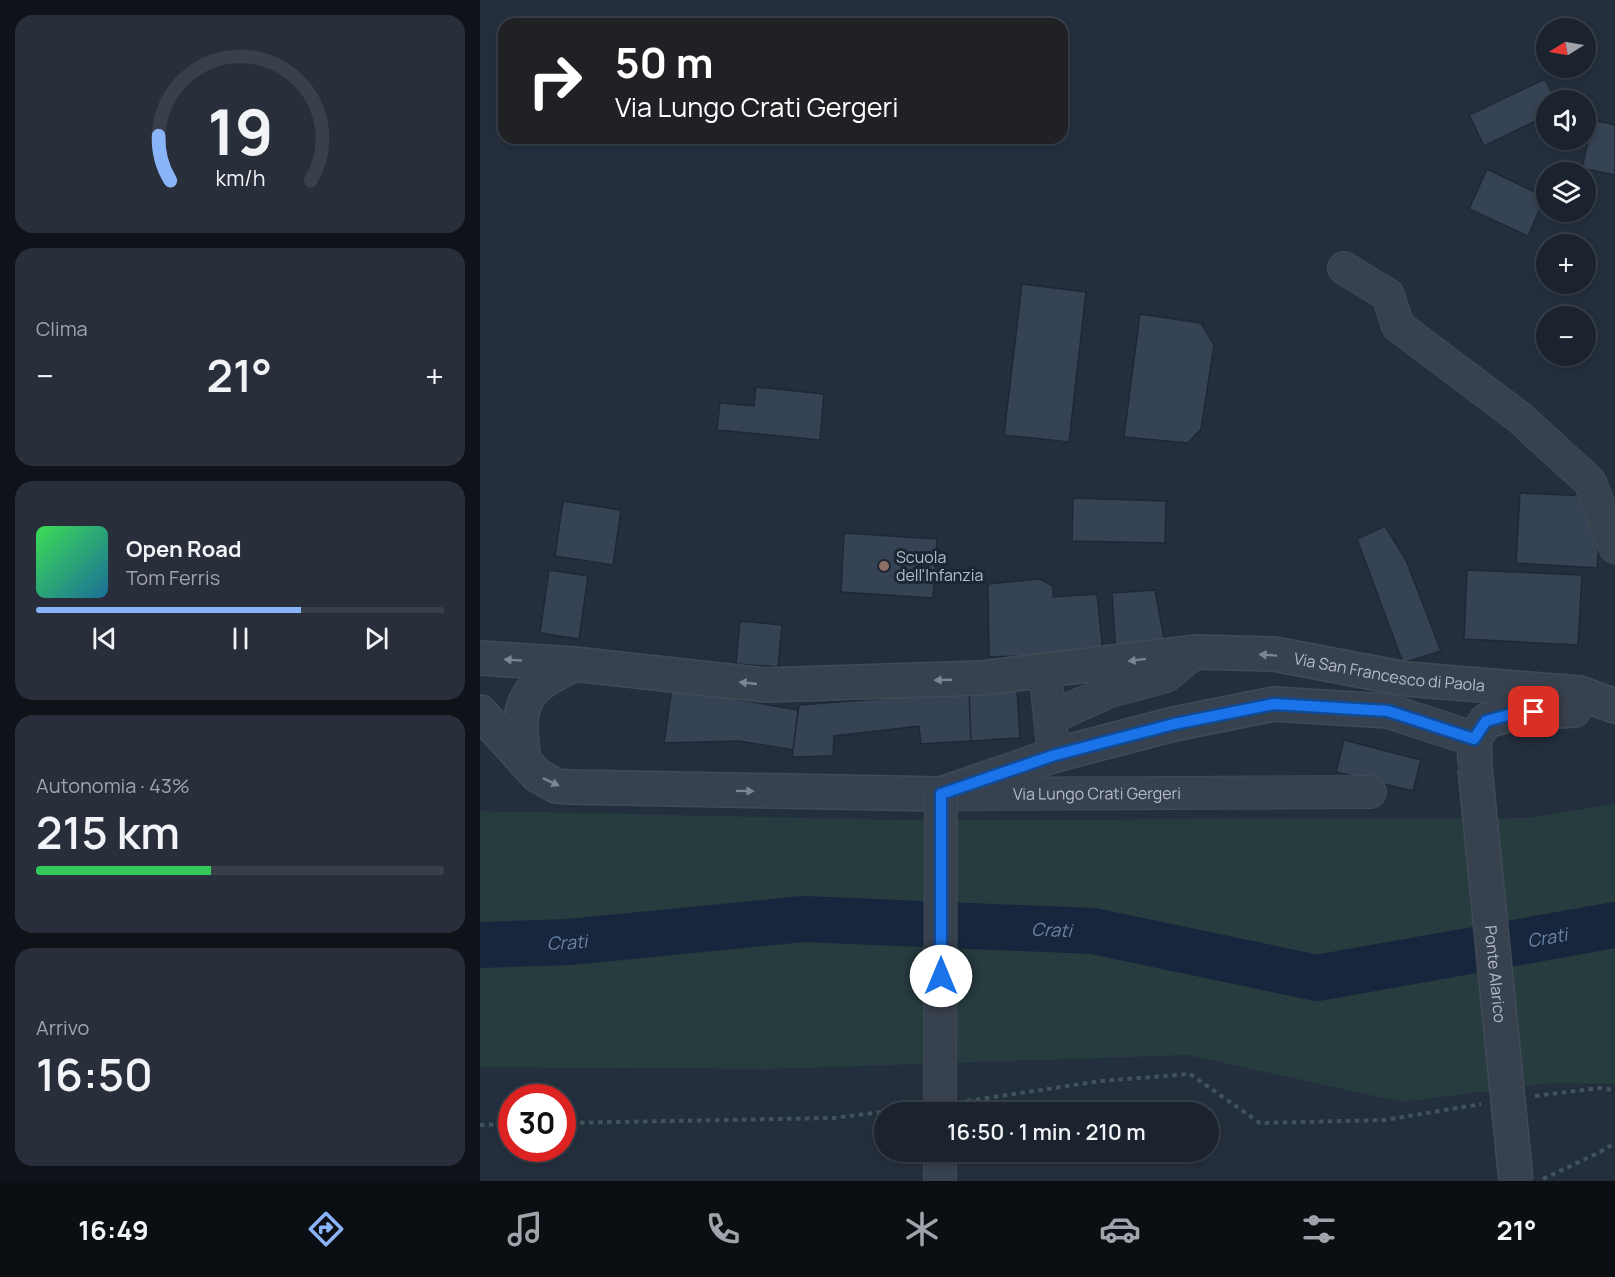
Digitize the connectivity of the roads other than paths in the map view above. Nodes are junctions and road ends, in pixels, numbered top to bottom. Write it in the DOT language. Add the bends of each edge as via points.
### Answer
graph roads {
  1 [pos="1344,268"];
  2 [pos="1615,547"];
  3 [pos="1195,652"];
  4 [pos="480,658"];
  5 [pos="574,664"];
  6 [pos="1045,671"];
  7 [pos="1615,707"];
  8 [pos="480,712"];
  9 [pos="1050,718"];
  10 [pos="1475,754"];
  11 [pos="1055,755"];
  12 [pos="524,761"];
  13 [pos="1370,792"];
  14 [pos="941,794"];
  15 [pos="939,1102"];
  16 [pos="940,1162"];
  17 [pos="940,1181"];
  18 [pos="1516,1181"];
  1 -- 2 [label="street" via="1388,295 1398,326 1519,417 1590,482"];
  3 -- 6 [label="street, Via San Francesco di Paola, one-way"];
  7 -- 3 [label="street, Via San Francesco di Paola, one-way" via="1579,693 1406,679 1274,654"];
  3 -- 9 [label="street" via="1166,676 1110,691"];
  5 -- 4 [label="street, Via San Francesco di Paola, one-way"];
  6 -- 5 [label="street, Via San Francesco di Paola, one-way" via="981,678 765,685"];
  5 -- 12 [label="street" via="539,684 526,698 520,740"];
  6 -- 9 [label="street"];
  7 -- 10 [label="street" via="1512,714 1486,721"];
  8 -- 12 [label="street"];
  9 -- 11 [label="street"];
  10 -- 11 [label="street, Via Lungo Crati Gergeri" via="1388,711 1274,704 1174,724"];
  10 -- 18 [label="street, Ponte Alarico, bridge"];
  11 -- 14 [label="street, Via Lungo Crati Gergeri"];
  12 -- 14 [label="street, one-way" via="537,775 556,786"];
  13 -- 14 [label="street, Via Lungo Crati Gergeri"];
  14 -- 15 [label="street, bridge"];
  16 -- 17 [label="street"];
}
